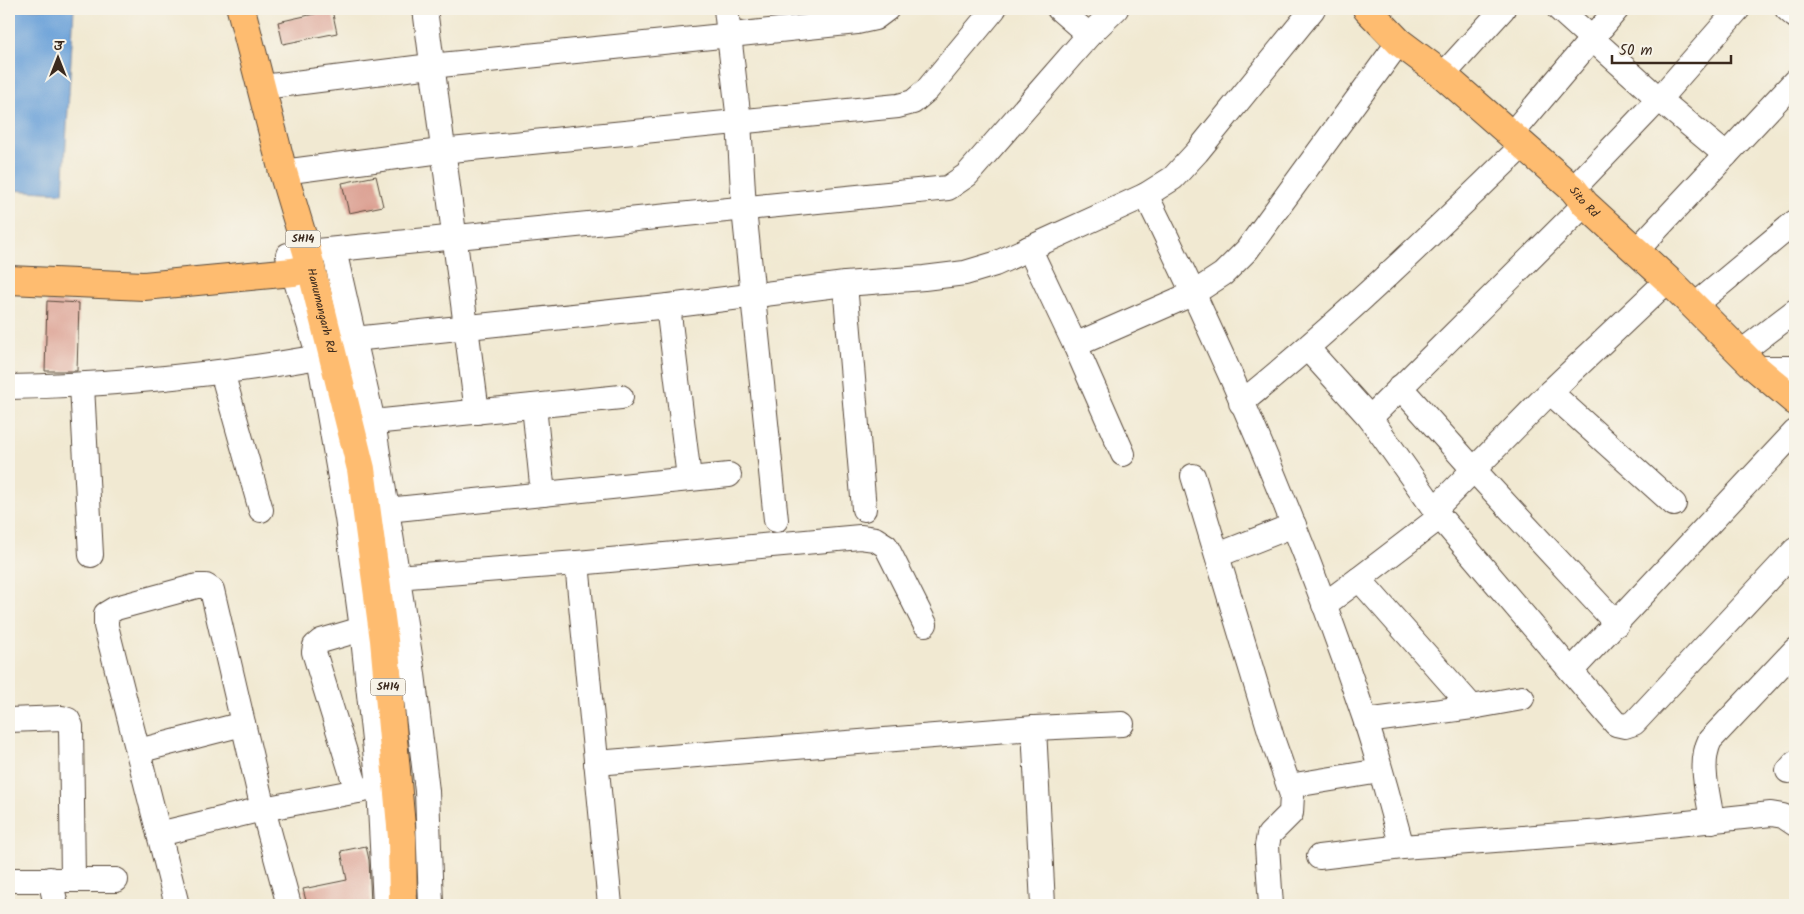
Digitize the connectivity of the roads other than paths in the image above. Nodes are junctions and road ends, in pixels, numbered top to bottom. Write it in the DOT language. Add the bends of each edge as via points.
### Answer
graph roads {
  1 [pos="241,9"];
  2 [pos="425,9"];
  3 [pos="726,9"];
  4 [pos="887,9"];
  5 [pos="994,9"];
  6 [pos="1059,9"];
  7 [pos="1116,9"];
  8 [pos="1313,9"];
  9 [pos="1367,9"];
  10 [pos="1503,9"];
  11 [pos="1559,9"];
  12 [pos="1617,9"];
  13 [pos="1738,9"];
  14 [pos="1787,9"];
  15 [pos="1795,16"];
  16 [pos="729,35"];
  17 [pos="1089,35"];
  18 [pos="1591,38"];
  19 [pos="1399,42"];
  20 [pos="431,66"];
  21 [pos="1443,75"];
  22 [pos="1795,81"];
  23 [pos="263,87"];
  24 [pos="1659,99"];
  25 [pos="738,121"];
  26 [pos="1516,141"];
  27 [pos="441,151"];
  28 [pos="1726,155"];
  29 [pos="283,172"];
  30 [pos="1146,195"];
  31 [pos="1579,196"];
  32 [pos="744,209"];
  33 [pos="1795,222"];
  34 [pos="454,237"];
  35 [pos="1029,248"];
  36 [pos="334,250"];
  37 [pos="1636,251"];
  38 [pos="300,262"];
  39 [pos="9,265"];
  40 [pos="9,280"];
  41 [pos="1668,280"];
  42 [pos="845,284"];
  43 [pos="1194,293"];
  44 [pos="752,295"];
  45 [pos="668,306"];
  46 [pos="1694,307"];
  47 [pos="1795,311"];
  48 [pos="466,326"];
  49 [pos="354,339"];
  50 [pos="1075,346"];
  51 [pos="1308,349"];
  52 [pos="319,357"];
  53 [pos="1748,360"];
  54 [pos="1795,368"];
  55 [pos="222,372"];
  56 [pos="82,386"];
  57 [pos="9,387"];
  58 [pos="1400,387"];
  59 [pos="1550,392"];
  60 [pos="621,397"];
  61 [pos="1795,401"];
  62 [pos="1242,403"];
  63 [pos="534,406"];
  64 [pos="477,412"];
  65 [pos="1370,418"];
  66 [pos="373,422"];
  67 [pos="1795,432"];
  68 [pos="1123,454"];
  69 [pos="1473,469"];
  70 [pos="729,475"];
  71 [pos="1193,476"];
  72 [pos="689,478"];
  73 [pos="543,494"];
  74 [pos="1674,504"];
  75 [pos="864,509"];
  76 [pos="261,510"];
  77 [pos="387,510"];
  78 [pos="1438,513"];
  79 [pos="776,520"];
  80 [pos="1294,526"];
  81 [pos="1795,550"];
  82 [pos="1218,554"];
  83 [pos="92,555"];
  84 [pos="577,563"];
  85 [pos="396,577"];
  86 [pos="1359,578"];
  87 [pos="1324,605"];
  88 [pos="925,624"];
  89 [pos="1618,624"];
  90 [pos="362,629"];
  91 [pos="1795,650"];
  92 [pos="1572,670"];
  93 [pos="1522,698"];
  94 [pos="1472,707"];
  95 [pos="9,720"];
  96 [pos="1366,721"];
  97 [pos="243,724"];
  98 [pos="1122,724"];
  99 [pos="1034,728"];
  100 [pos="138,751"];
  101 [pos="596,763"];
  102 [pos="1380,771"];
  103 [pos="1289,786"];
  104 [pos="368,789"];
  105 [pos="263,809"];
  106 [pos="1712,821"];
  107 [pos="1795,824"];
  108 [pos="159,834"];
  109 [pos="1402,847"];
  110 [pos="1320,857"];
  111 [pos="62,879"];
  112 [pos="9,880"];
  113 [pos="116,880"];
  114 [pos="285,904"];
  115 [pos="56,905"];
  116 [pos="177,905"];
  117 [pos="384,905"];
  118 [pos="403,905"];
  119 [pos="432,905"];
  120 [pos="610,905"];
  121 [pos="1043,905"];
  122 [pos="1271,905"];
  1 -- 23 [label="main road, Hanumangarh Rd / SH14"];
  2 -- 20 [label="street"];
  3 -- 16 [label="street"];
  4 -- 16 [label="street" via="876,18 857,22"];
  5 -- 25 [label="street" via="927,90 913,102"];
  6 -- 17 [label="street"];
  7 -- 17 [label="street"];
  8 -- 30 [label="street" via="1197,152 1173,178"];
  9 -- 19 [label="main road, Sito Rd"];
  10 -- 21 [label="street"];
  11 -- 18 [label="street"];
  12 -- 18 [label="street"];
  13 -- 24 [label="street"];
  14 -- 15 [label="street"];
  16 -- 20 [label="street"];
  16 -- 25 [label="street"];
  17 -- 32 [label="street" via="967,175 948,188"];
  18 -- 24 [label="street"];
  18 -- 26 [label="street"];
  19 -- 21 [label="main road, Sito Rd"];
  19 -- 43 [label="street" via="1247,250 1223,274"];
  20 -- 23 [label="street"];
  20 -- 27 [label="street"];
  21 -- 26 [label="main road, Sito Rd"];
  22 -- 28 [label="street"];
  23 -- 29 [label="main road, Hanumangarh Rd / SH14"];
  24 -- 28 [label="street"];
  24 -- 31 [label="street"];
  25 -- 27 [label="street"];
  25 -- 32 [label="street"];
  26 -- 31 [label="main road, Sito Rd"];
  26 -- 51 [label="street" via="1409,256"];
  27 -- 29 [label="street"];
  27 -- 34 [label="street"];
  28 -- 37 [label="street"];
  29 -- 38 [label="main road, Hanumangarh Rd / SH14"];
  30 -- 35 [label="street"];
  30 -- 43 [label="street"];
  31 -- 37 [label="main road, Sito Rd"];
  31 -- 58 [label="street"];
  32 -- 34 [label="street"];
  32 -- 44 [label="street"];
  33 -- 46 [label="street"];
  34 -- 36 [label="street"];
  34 -- 48 [label="street"];
  35 -- 42 [label="street" via="995,264 964,273"];
  35 -- 50 [label="street"];
  36 -- 38 [label="street"];
  36 -- 49 [label="street"];
  37 -- 41 [label="main road, Sito Rd"];
  38 -- 39 [label="main road" via="144,270"];
  38 -- 40 [label="main road" via="144,286"];
  38 -- 52 [label="street"];
  38 -- 118 [label="main road, Hanumangarh Rd / SH14" via="361,469 384,640 402,837"];
  41 -- 46 [label="main road, Sito Rd"];
  41 -- 59 [label="street"];
  42 -- 44 [label="street"];
  42 -- 75 [label="street"];
  43 -- 50 [label="street"];
  43 -- 62 [label="street"];
  44 -- 45 [label="street"];
  44 -- 79 [label="street"];
  45 -- 48 [label="street"];
  45 -- 72 [label="street"];
  46 -- 53 [label="main road, Sito Rd"];
  47 -- 53 [label="street"];
  48 -- 49 [label="street"];
  48 -- 64 [label="street"];
  49 -- 66 [label="street"];
  50 -- 68 [label="street"];
  51 -- 62 [label="street"];
  51 -- 65 [label="street"];
  52 -- 55 [label="street"];
  52 -- 90 [label="street" via="347,518"];
  53 -- 54 [label="street"];
  53 -- 61 [label="main road, Sito Rd"];
  55 -- 56 [label="street"];
  55 -- 76 [label="street"];
  56 -- 57 [label="street"];
  56 -- 83 [label="street"];
  58 -- 65 [label="street"];
  58 -- 69 [label="street"];
  59 -- 69 [label="street"];
  59 -- 74 [label="street"];
  60 -- 63 [label="street"];
  62 -- 80 [label="street"];
  63 -- 64 [label="street"];
  63 -- 73 [label="street"];
  64 -- 66 [label="street"];
  65 -- 78 [label="street"];
  66 -- 77 [label="street"];
  67 -- 89 [label="street"];
  69 -- 78 [label="street"];
  69 -- 89 [label="street"];
  70 -- 72 [label="street"];
  71 -- 82 [label="street"];
  72 -- 73 [label="street"];
  73 -- 77 [label="street"];
  77 -- 85 [label="street"];
  78 -- 86 [label="street"];
  78 -- 92 [label="street"];
  80 -- 82 [label="street"];
  80 -- 87 [label="street"];
  81 -- 92 [label="street" via="1634,723 1616,724"];
  82 -- 103 [label="street" via="1250,668"];
  84 -- 85 [label="street"];
  84 -- 88 [label="street" via="860,537 875,539 886,546"];
  84 -- 101 [label="street"];
  85 -- 119 [label="street" via="413,674 427,790"];
  86 -- 87 [label="street"];
  86 -- 94 [label="street"];
  87 -- 96 [label="street"];
  89 -- 92 [label="street"];
  90 -- 104 [label="street"];
  90 -- 104 [label="street" via="321,641 314,652"];
  91 -- 106 [label="street" via="1710,740 1704,752"];
  93 -- 94 [label="street"];
  94 -- 96 [label="street"];
  95 -- 111 [label="street" via="62,718 71,726"];
  96 -- 102 [label="street"];
  97 -- 100 [label="street"];
  97 -- 100 [label="street" via="212,590 198,586 116,608 106,614 106,626"];
  97 -- 105 [label="street"];
  98 -- 99 [label="street"];
  99 -- 101 [label="street"];
  99 -- 121 [label="street"];
  100 -- 108 [label="street"];
  101 -- 120 [label="street"];
  102 -- 103 [label="street"];
  102 -- 109 [label="street"];
  103 -- 122 [label="street" via="1292,795 1290,813 1269,835 1267,846"];
  104 -- 105 [label="street"];
  104 -- 117 [label="street"];
  105 -- 108 [label="street"];
  105 -- 114 [label="street"];
  106 -- 107 [label="street" via="1771,814 1783,816"];
  106 -- 109 [label="street"];
  108 -- 116 [label="street"];
  109 -- 110 [label="street"];
  111 -- 112 [label="street"];
  111 -- 113 [label="street"];
  111 -- 115 [label="street"];
}
